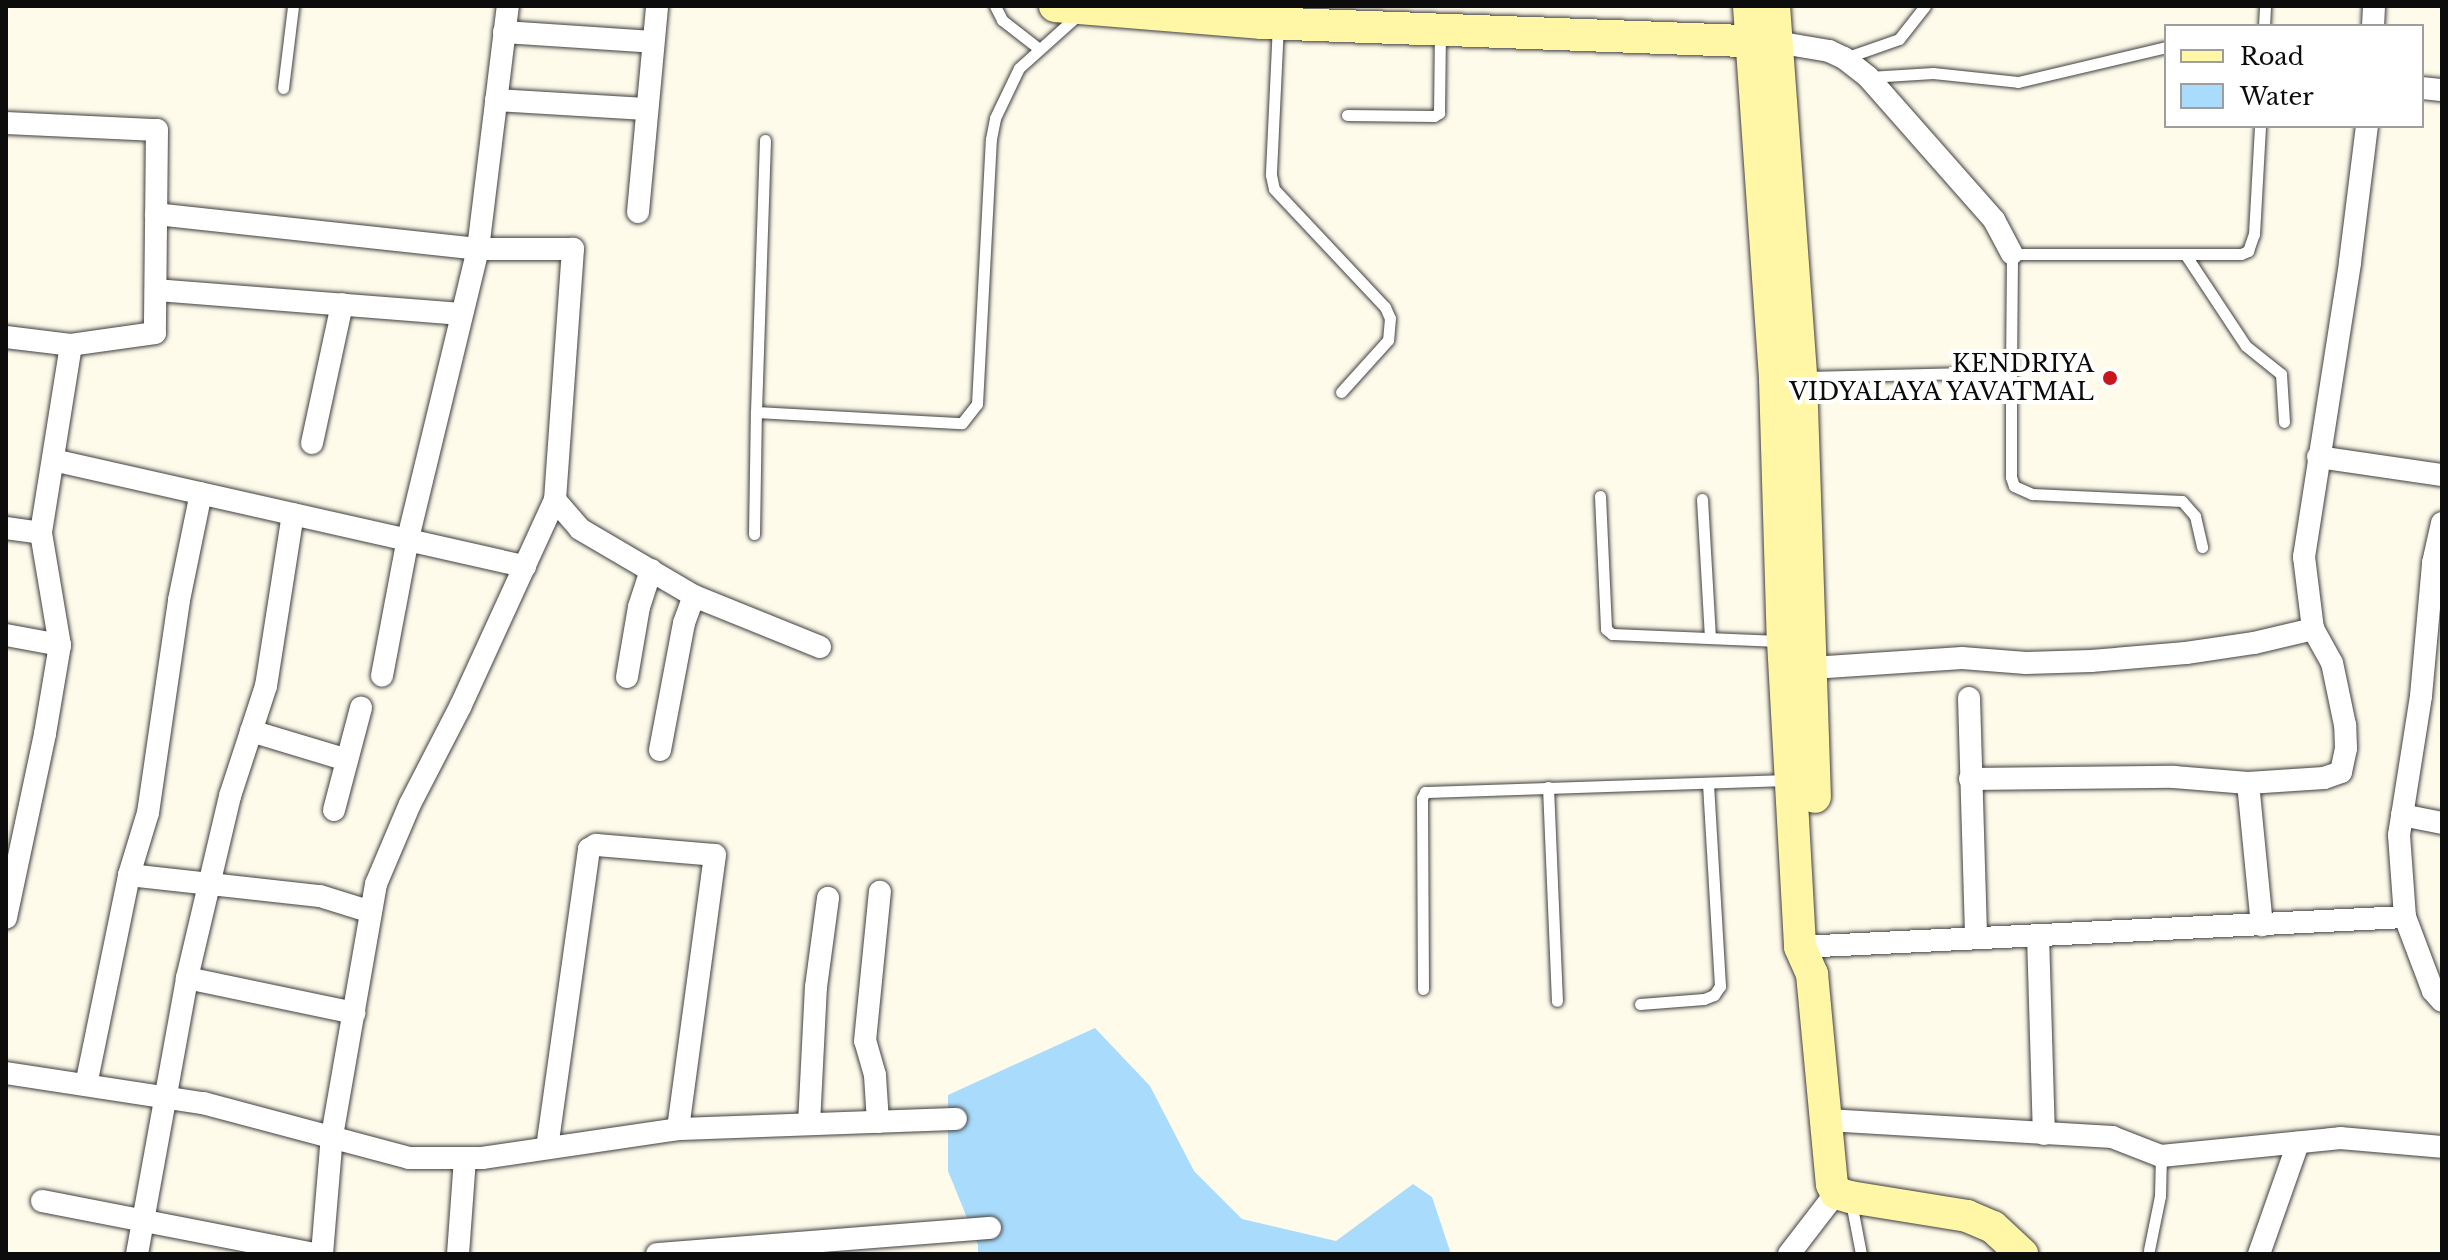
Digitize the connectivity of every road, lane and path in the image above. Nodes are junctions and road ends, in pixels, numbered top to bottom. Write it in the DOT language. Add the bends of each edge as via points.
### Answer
graph roads {
  1 [pos="293,6"];
  2 [pos="508,6"];
  3 [pos="657,6"];
  4 [pos="995,6"];
  5 [pos="1749,6"];
  6 [pos="1774,6"];
  7 [pos="1925,6"];
  8 [pos="1070,7"];
  9 [pos="1278,24"];
  10 [pos="1440,30"];
  11 [pos="504,32"];
  12 [pos="1763,41"];
  13 [pos="653,42"];
  14 [pos="2164,47"];
  15 [pos="1038,48"];
  16 [pos="1844,58"];
  17 [pos="1868,77"];
  18 [pos="283,88"];
  19 [pos="496,100"];
  20 [pos="646,109"];
  21 [pos="1347,115"];
  22 [pos="6,123"];
  23 [pos="2260,128"];
  24 [pos="2367,128"];
  25 [pos="765,140"];
  26 [pos="638,212"];
  27 [pos="156,214"];
  28 [pos="478,249"];
  29 [pos="2012,254"];
  30 [pos="2185,254"];
  31 [pos="156,290"];
  32 [pos="342,304"];
  33 [pos="460,314"];
  34 [pos="6,337"];
  35 [pos="71,345"];
  36 [pos="2011,372"];
  37 [pos="1788,378"];
  38 [pos="1341,392"];
  39 [pos="756,412"];
  40 [pos="2284,422"];
  41 [pos="312,443"];
  42 [pos="2318,457"];
  43 [pos="53,460"];
  44 [pos="2442,475"];
  45 [pos="201,493"];
  46 [pos="1600,496"];
  47 [pos="1702,499"];
  48 [pos="555,500"];
  49 [pos="293,514"];
  50 [pos="2442,523"];
  51 [pos="6,528"];
  52 [pos="41,533"];
  53 [pos="754,534"];
  54 [pos="408,538"];
  55 [pos="2202,547"];
  56 [pos="525,566"];
  57 [pos="651,570"];
  58 [pos="694,596"];
  59 [pos="2313,629"];
  60 [pos="6,635"];
  61 [pos="1710,638"];
  62 [pos="60,645"];
  63 [pos="820,647"];
  64 [pos="1798,654"];
  65 [pos="382,676"];
  66 [pos="627,677"];
  67 [pos="1969,698"];
  68 [pos="361,708"];
  69 [pos="251,731"];
  70 [pos="660,750"];
  71 [pos="347,760"];
  72 [pos="1970,779"];
  73 [pos="1803,780"];
  74 [pos="2248,783"];
  75 [pos="1708,784"];
  76 [pos="1548,787"];
  77 [pos="334,810"];
  78 [pos="2402,815"];
  79 [pos="2442,823"];
  80 [pos="129,875"];
  81 [pos="10,879"];
  82 [pos="209,885"];
  83 [pos="880,892"];
  84 [pos="828,898"];
  85 [pos="371,912"];
  86 [pos="2405,917"];
  87 [pos="6,918"];
  88 [pos="2262,925"];
  89 [pos="2038,935"];
  90 [pos="1976,938"];
  91 [pos="1812,956"];
  92 [pos="187,978"];
  93 [pos="1423,989"];
  94 [pos="1557,1001"];
  95 [pos="2442,1001"];
  96 [pos="1640,1004"];
  97 [pos="354,1013"];
  98 [pos="6,1073"];
  99 [pos="86,1085"];
  100 [pos="167,1098"];
  101 [pos="956,1119"];
  102 [pos="1827,1120"];
  103 [pos="878,1122"];
  104 [pos="809,1124"];
  105 [pos="678,1129"];
  106 [pos="2044,1134"];
  107 [pos="332,1136"];
  108 [pos="2298,1143"];
  109 [pos="2442,1147"];
  110 [pos="547,1148"];
  111 [pos="2161,1156"];
  112 [pos="465,1158"];
  113 [pos="1843,1195"];
  114 [pos="42,1201"];
  115 [pos="143,1220"];
  116 [pos="990,1228"];
  117 [pos="2149,1250"];
  118 [pos="740,1251"];
  119 [pos="137,1254"];
  120 [pos="314,1254"];
  121 [pos="322,1254"];
  122 [pos="458,1254"];
  123 [pos="657,1254"];
  124 [pos="1789,1254"];
  125 [pos="1861,1254"];
  126 [pos="2022,1254"];
  127 [pos="2259,1254"];
  1 -- 18 [label="lane"];
  2 -- 11 [label="street"];
  3 -- 13 [label="street"];
  4 -- 15 [label="lane" via="1002,20"];
  5 -- 12 [label="street"];
  6 -- 12 [label="street"];
  7 -- 16 [label="lane" via="1899,39"];
  8 -- 9 [label="street"];
  8 -- 15 [label="lane"];
  9 -- 10 [label="street"];
  9 -- 38 [label="lane" via="1274,189 1390,318 1388,340"];
  10 -- 12 [label="street"];
  10 -- 21 [label="lane" via="1439,113"];
  11 -- 13 [label="street"];
  11 -- 19 [label="street"];
  12 -- 16 [label="street"];
  12 -- 37 [label="street"];
  13 -- 20 [label="street"];
  14 -- 17 [label="lane" via="2018,82 1933,73"];
  15 -- 39 [label="lane" via="1004,94 991,139 973,413 962,423 953,423"];
  16 -- 17 [label="street"];
  17 -- 29 [label="street" via="1994,220"];
  19 -- 20 [label="street"];
  19 -- 28 [label="street"];
  20 -- 26 [label="street"];
  22 -- 27 [label="street" via="157,130"];
  23 -- 30 [label="lane" via="2252,247 2241,254"];
  24 -- 42 [label="street"];
  25 -- 39 [label="lane"];
  27 -- 28 [label="street"];
  27 -- 31 [label="street"];
  28 -- 33 [label="street"];
  28 -- 48 [label="street" via="573,249"];
  29 -- 30 [label="lane"];
  29 -- 36 [label="lane"];
  30 -- 40 [label="lane" via="2246,346 2281,374"];
  31 -- 32 [label="street"];
  31 -- 35 [label="street" via="155,333"];
  32 -- 33 [label="street"];
  32 -- 41 [label="street"];
  33 -- 54 [label="street"];
  34 -- 35 [label="street"];
  35 -- 43 [label="street"];
  36 -- 37 [label="lane"];
  36 -- 55 [label="lane" via="2014,486 2032,494 2182,501 2195,516"];
  37 -- 64 [label="street"];
  39 -- 53 [label="lane"];
  42 -- 44 [label="street"];
  42 -- 59 [label="street" via="2304,557"];
  43 -- 45 [label="street"];
  43 -- 52 [label="street"];
  45 -- 49 [label="street"];
  45 -- 80 [label="street" via="179,600 148,813"];
  46 -- 61 [label="lane" via="1606,629 1612,634"];
  47 -- 61 [label="lane"];
  48 -- 56 [label="street"];
  48 -- 57 [label="street" via="580,529"];
  49 -- 54 [label="street"];
  49 -- 69 [label="street" via="266,686"];
  50 -- 78 [label="street"];
  51 -- 52 [label="street"];
  52 -- 62 [label="street"];
  54 -- 56 [label="street"];
  54 -- 65 [label="street"];
  56 -- 85 [label="street" via="410,804 376,884"];
  57 -- 58 [label="street"];
  57 -- 66 [label="street"];
  58 -- 63 [label="street"];
  58 -- 70 [label="street"];
  59 -- 64 [label="street" via="2241,645 2130,658 2026,663"];
  59 -- 74 [label="street" via="2332,663 2345,725 2344,765 2331,776"];
  60 -- 62 [label="street"];
  61 -- 64 [label="lane"];
  62 -- 81 [label="street"];
  64 -- 73 [label="street"];
  67 -- 72 [label="street"];
  68 -- 71 [label="street"];
  69 -- 71 [label="street"];
  69 -- 82 [label="street"];
  71 -- 77 [label="street"];
  72 -- 74 [label="street" via="2174,777"];
  72 -- 90 [label="street"];
  73 -- 75 [label="lane"];
  73 -- 91 [label="street"];
  74 -- 88 [label="street"];
  75 -- 76 [label="lane"];
  75 -- 96 [label="lane" via="1720,986 1704,999"];
  76 -- 93 [label="lane" via="1429,790 1422,795"];
  76 -- 94 [label="lane"];
  78 -- 79 [label="street"];
  78 -- 86 [label="street"];
  80 -- 82 [label="street"];
  80 -- 99 [label="street"];
  81 -- 87 [label="street"];
  82 -- 85 [label="street" via="320,896"];
  82 -- 92 [label="street"];
  83 -- 103 [label="street" via="865,1041 875,1075"];
  84 -- 104 [label="street" via="816,987"];
  85 -- 97 [label="street"];
  86 -- 88 [label="street"];
  86 -- 95 [label="street" via="2433,991"];
  88 -- 89 [label="street"];
  89 -- 90 [label="street"];
  89 -- 106 [label="street"];
  90 -- 91 [label="street"];
  91 -- 102 [label="street"];
  92 -- 97 [label="street"];
  92 -- 100 [label="street"];
  97 -- 107 [label="street"];
  98 -- 99 [label="street"];
  99 -- 100 [label="street"];
  100 -- 107 [label="street"];
  100 -- 115 [label="street"];
  101 -- 103 [label="street"];
  102 -- 106 [label="street"];
  102 -- 113 [label="street"];
  103 -- 104 [label="street"];
  104 -- 105 [label="street"];
  105 -- 110 [label="street"];
  105 -- 110 [label="street" via="715,855 596,845 589,849"];
  106 -- 111 [label="street" via="2123,1139"];
  107 -- 112 [label="street" via="409,1158"];
  107 -- 121 [label="street"];
  108 -- 109 [label="street" via="2359,1138"];
  108 -- 111 [label="street"];
  108 -- 127 [label="street"];
  110 -- 112 [label="street"];
  111 -- 117 [label="lane" via="2160,1196"];
  112 -- 122 [label="street"];
  113 -- 124 [label="street"];
  113 -- 125 [label="lane"];
  113 -- 126 [label="street" via="1967,1216 1993,1227"];
  114 -- 115 [label="street"];
  115 -- 119 [label="street"];
  115 -- 120 [label="street"];
  116 -- 118 [label="street"];
  118 -- 123 [label="street"];
}
